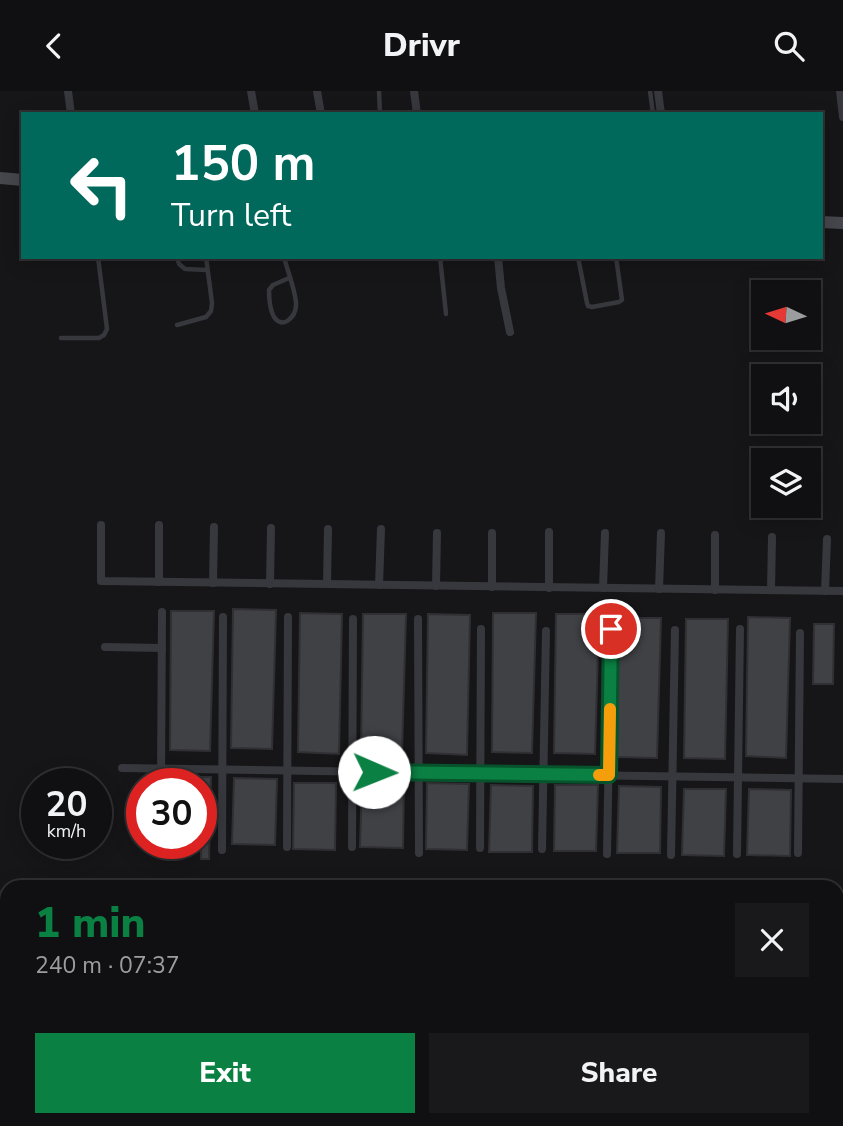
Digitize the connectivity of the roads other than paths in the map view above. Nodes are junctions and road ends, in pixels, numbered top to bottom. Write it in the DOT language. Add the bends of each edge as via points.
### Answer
graph roads {
  1 [pos="68,91"];
  2 [pos="251,91"];
  3 [pos="317,91"];
  4 [pos="379,91"];
  5 [pos="414,91"];
  6 [pos="650,91"];
  7 [pos="658,91"];
  8 [pos="840,91"];
  9 [pos="71,112"];
  10 [pos="255,112"];
  11 [pos="321,112"];
  12 [pos="380,112"];
  13 [pos="417,112"];
  14 [pos="653,112"];
  15 [pos="661,112"];
  16 [pos="843,117"];
  17 [pos="0,179"];
  18 [pos="21,180"];
  19 [pos="823,222"];
  20 [pos="843,223"];
  21 [pos="98,259"];
  22 [pos="178,259"];
  23 [pos="206,259"];
  24 [pos="284,259"];
  25 [pos="440,259"];
  26 [pos="498,259"];
  27 [pos="578,259"];
  28 [pos="615,259"];
  29 [pos="207,270"];
  30 [pos="289,278"];
  31 [pos="446,314"];
  32 [pos="177,325"];
  33 [pos="510,332"];
  34 [pos="61,338"];
  35 [pos="101,525"];
  36 [pos="159,525"];
  37 [pos="214,527"];
  38 [pos="271,528"];
  39 [pos="328,529"];
  40 [pos="381,529"];
  41 [pos="549,531"];
  42 [pos="437,533"];
  43 [pos="492,533"];
  44 [pos="605,533"];
  45 [pos="662,533"];
  46 [pos="715,535"];
  47 [pos="772,537"];
  48 [pos="827,539"];
  49 [pos="159,582"];
  50 [pos="213,583"];
  51 [pos="270,584"];
  52 [pos="327,585"];
  53 [pos="379,585"];
  54 [pos="436,586"];
  55 [pos="492,587"];
  56 [pos="549,587"];
  57 [pos="603,588"];
  58 [pos="659,589"];
  59 [pos="715,590"];
  60 [pos="771,590"];
  61 [pos="825,591"];
  62 [pos="843,591"];
  63 [pos="162,612"];
  64 [pos="223,617"];
  65 [pos="288,617"];
  66 [pos="354,619"];
  67 [pos="418,619"];
  68 [pos="481,629"];
  69 [pos="611,629"];
  70 [pos="740,629"];
  71 [pos="676,630"];
  72 [pos="546,631"];
  73 [pos="800,633"];
  74 [pos="104,647"];
  75 [pos="162,648"];
  76 [pos="122,768"];
  77 [pos="126,768"];
  78 [pos="161,768"];
  79 [pos="217,770"];
  80 [pos="222,770"];
  81 [pos="287,771"];
  82 [pos="352,772"];
  83 [pos="419,773"];
  84 [pos="480,773"];
  85 [pos="542,774"];
  86 [pos="609,775"];
  87 [pos="672,776"];
  88 [pos="738,777"];
  89 [pos="799,778"];
  90 [pos="843,779"];
  91 [pos="287,847"];
  92 [pos="352,847"];
  93 [pos="480,848"];
  94 [pos="542,849"];
  95 [pos="222,850"];
  96 [pos="419,853"];
  97 [pos="798,853"];
  98 [pos="607,854"];
  99 [pos="737,854"];
  100 [pos="671,855"];
  1 -- 9 [label="street"];
  2 -- 10 [label="street"];
  3 -- 11 [label="street"];
  4 -- 12 [label="lane"];
  5 -- 13 [label="street"];
  6 -- 14 [label="lane"];
  7 -- 15 [label="street"];
  8 -- 16 [label="street"];
  17 -- 18 [label="main road"];
  19 -- 20 [label="main road"];
  21 -- 34 [label="lane" via="107,329 99,338"];
  22 -- 29 [label="lane" via="185,269"];
  23 -- 29 [label="lane"];
  24 -- 30 [label="lane"];
  25 -- 31 [label="lane"];
  26 -- 33 [label="street"];
  27 -- 28 [label="lane" via="587,303 592,307 622,300"];
  29 -- 32 [label="lane" via="211,311 206,317"];
  30 -- 30 [label="lane" via="296,307 283,323 273,315 269,290"];
  35 -- 49 [label="street" via="101,581"];
  36 -- 49 [label="street"];
  37 -- 50 [label="street"];
  38 -- 51 [label="street"];
  39 -- 52 [label="street"];
  40 -- 53 [label="street"];
  41 -- 56 [label="street"];
  42 -- 54 [label="street"];
  43 -- 55 [label="street"];
  44 -- 57 [label="street"];
  45 -- 58 [label="street"];
  46 -- 59 [label="street"];
  47 -- 60 [label="street"];
  48 -- 61 [label="street"];
  49 -- 50 [label="street"];
  50 -- 51 [label="street"];
  51 -- 52 [label="street"];
  52 -- 53 [label="street"];
  53 -- 54 [label="street"];
  54 -- 55 [label="street"];
  55 -- 56 [label="street"];
  56 -- 57 [label="street"];
  57 -- 58 [label="street"];
  58 -- 59 [label="street"];
  59 -- 60 [label="street"];
  60 -- 61 [label="street"];
  61 -- 62 [label="street"];
  63 -- 75 [label="street"];
  64 -- 80 [label="street"];
  65 -- 81 [label="street"];
  66 -- 82 [label="street"];
  67 -- 83 [label="street"];
  68 -- 84 [label="street"];
  69 -- 86 [label="street"];
  70 -- 88 [label="street"];
  71 -- 87 [label="street"];
  72 -- 85 [label="street"];
  73 -- 89 [label="street"];
  74 -- 75 [label="street"];
  75 -- 78 [label="street"];
  76 -- 77 [label="street"];
  79 -- 80 [label="street"];
  80 -- 81 [label="street"];
  80 -- 95 [label="street"];
  81 -- 82 [label="street"];
  81 -- 91 [label="street"];
  82 -- 83 [label="street"];
  82 -- 92 [label="street"];
  83 -- 84 [label="street"];
  83 -- 96 [label="street"];
  84 -- 85 [label="street"];
  84 -- 93 [label="street"];
  85 -- 86 [label="street"];
  85 -- 94 [label="street"];
  86 -- 87 [label="street"];
  86 -- 98 [label="street"];
  87 -- 88 [label="street"];
  87 -- 100 [label="street"];
  88 -- 89 [label="street"];
  88 -- 99 [label="street"];
  89 -- 90 [label="street"];
  89 -- 97 [label="street"];
}
